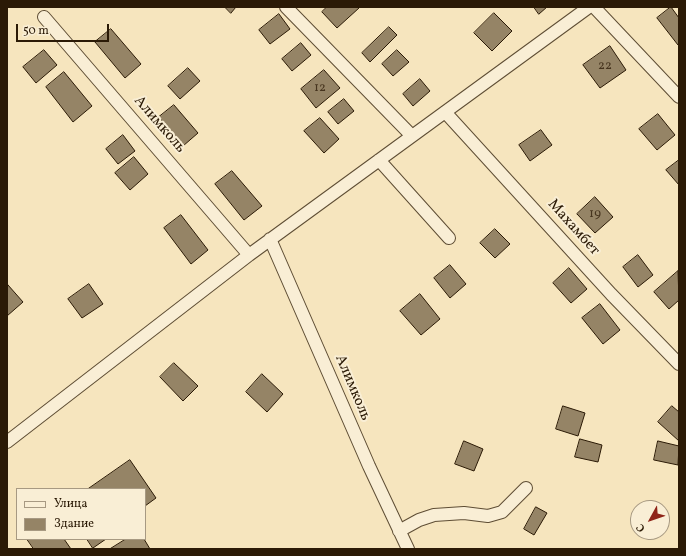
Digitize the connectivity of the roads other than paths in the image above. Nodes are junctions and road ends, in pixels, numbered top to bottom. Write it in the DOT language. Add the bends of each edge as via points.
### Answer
graph roads {
  1 [pos="286,7"];
  2 [pos="588,7"];
  3 [pos="594,7"];
  4 [pos="44,17"];
  5 [pos="679,97"];
  6 [pos="445,112"];
  7 [pos="412,136"];
  8 [pos="380,160"];
  9 [pos="449,238"];
  10 [pos="270,239"];
  11 [pos="249,255"];
  12 [pos="679,364"];
  13 [pos="7,442"];
  14 [pos="526,488"];
  15 [pos="399,531"];
  16 [pos="408,549"];
  1 -- 7 [label="street"];
  2 -- 6 [label="street"];
  3 -- 5 [label="street"];
  4 -- 11 [label="street, Алимколь"];
  6 -- 7 [label="street"];
  6 -- 12 [label="street, Махамбет" via="611,294"];
  7 -- 8 [label="street"];
  8 -- 9 [label="street"];
  8 -- 10 [label="street"];
  10 -- 11 [label="street"];
  10 -- 15 [label="street, Алимколь"];
  11 -- 13 [label="street"];
  14 -- 15 [label="street" via="502,512 488,516 464,513 434,514"];
  15 -- 16 [label="street, Алимколь"];
}
